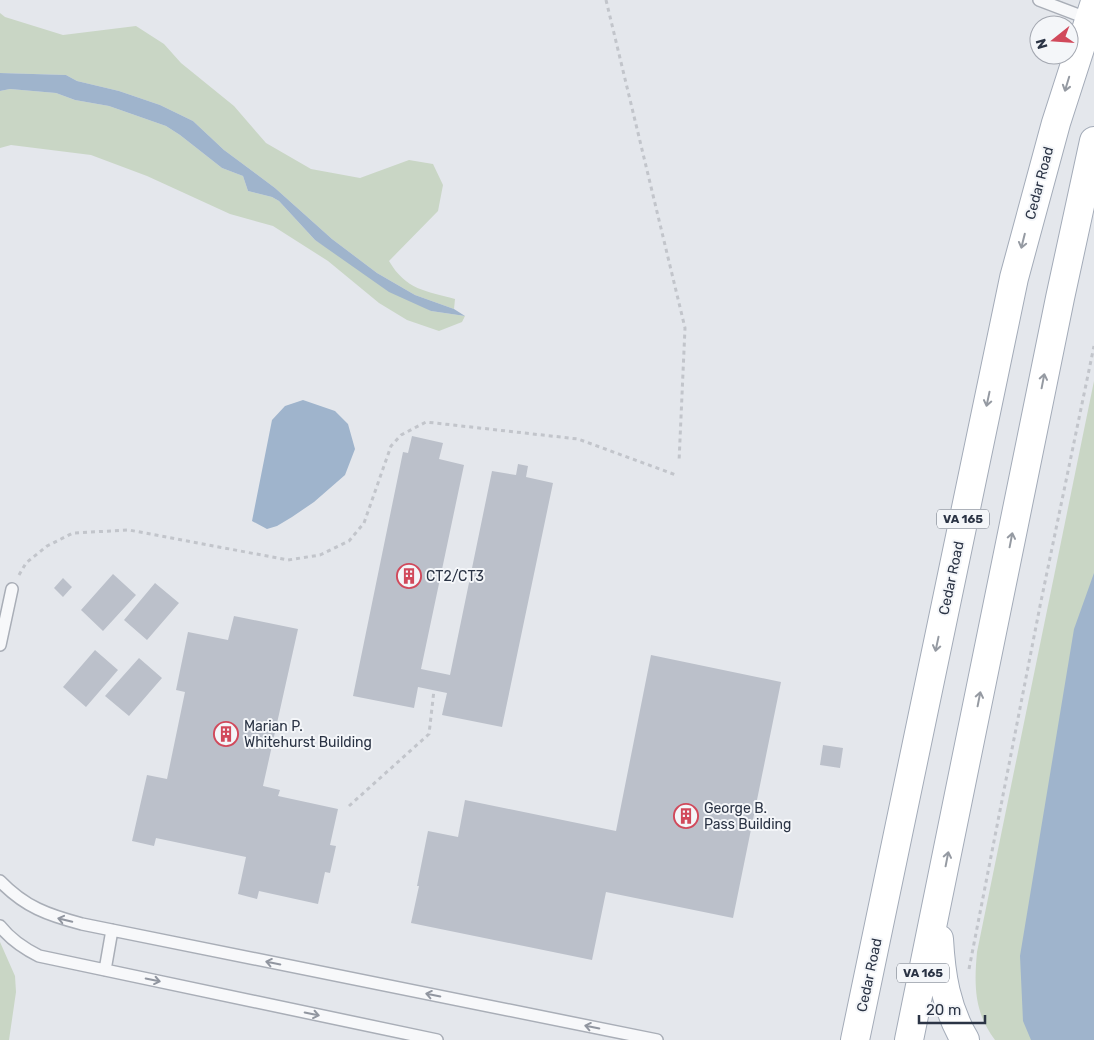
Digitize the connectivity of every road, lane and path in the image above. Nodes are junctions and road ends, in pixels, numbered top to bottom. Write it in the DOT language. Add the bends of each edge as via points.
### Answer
graph roads {
  1 [pos="606,0"];
  2 [pos="1040,0"];
  3 [pos="1092,12"];
  4 [pos="1094,141"];
  5 [pos="1094,346"];
  6 [pos="680,462"];
  7 [pos="676,475"];
  8 [pos="12,589"];
  9 [pos="0,645"];
  10 [pos="434,690"];
  11 [pos="349,806"];
  12 [pos="0,881"];
  13 [pos="937,906"];
  14 [pos="0,926"];
  15 [pos="112,930"];
  16 [pos="105,970"];
  17 [pos="968,975"];
  18 [pos="437,1040"];
  19 [pos="657,1040"];
  20 [pos="855,1040"];
  21 [pos="909,1040"];
  22 [pos="965,1040"];
  1 -- 6 [label="path" via="685,328"];
  2 -- 3 [label="lane"];
  3 -- 20 [label="main road, Cedar Road / VA 165, one-way" via="1046,154 1008,302"];
  13 -- 4 [label="main road, VA 165, one-way"];
  5 -- 17 [label="path"];
  7 -- 8 [label="path" via="578,439 426,422 401,435 391,446 364,523 349,541 320,555 288,560 128,530 73,533 26,563"];
  8 -- 9 [label="lane"];
  10 -- 11 [label="path" via="429,734"];
  15 -- 12 [label="lane, one-way" via="56,918 34,908"];
  13 -- 21 [label="main road, VA 165"];
  13 -- 22 [label="main road" via="945,993"];
  14 -- 16 [label="lane" via="23,948 39,956"];
  15 -- 16 [label="lane"];
  19 -- 15 [label="lane, one-way"];
  16 -- 18 [label="lane, one-way"];
}
